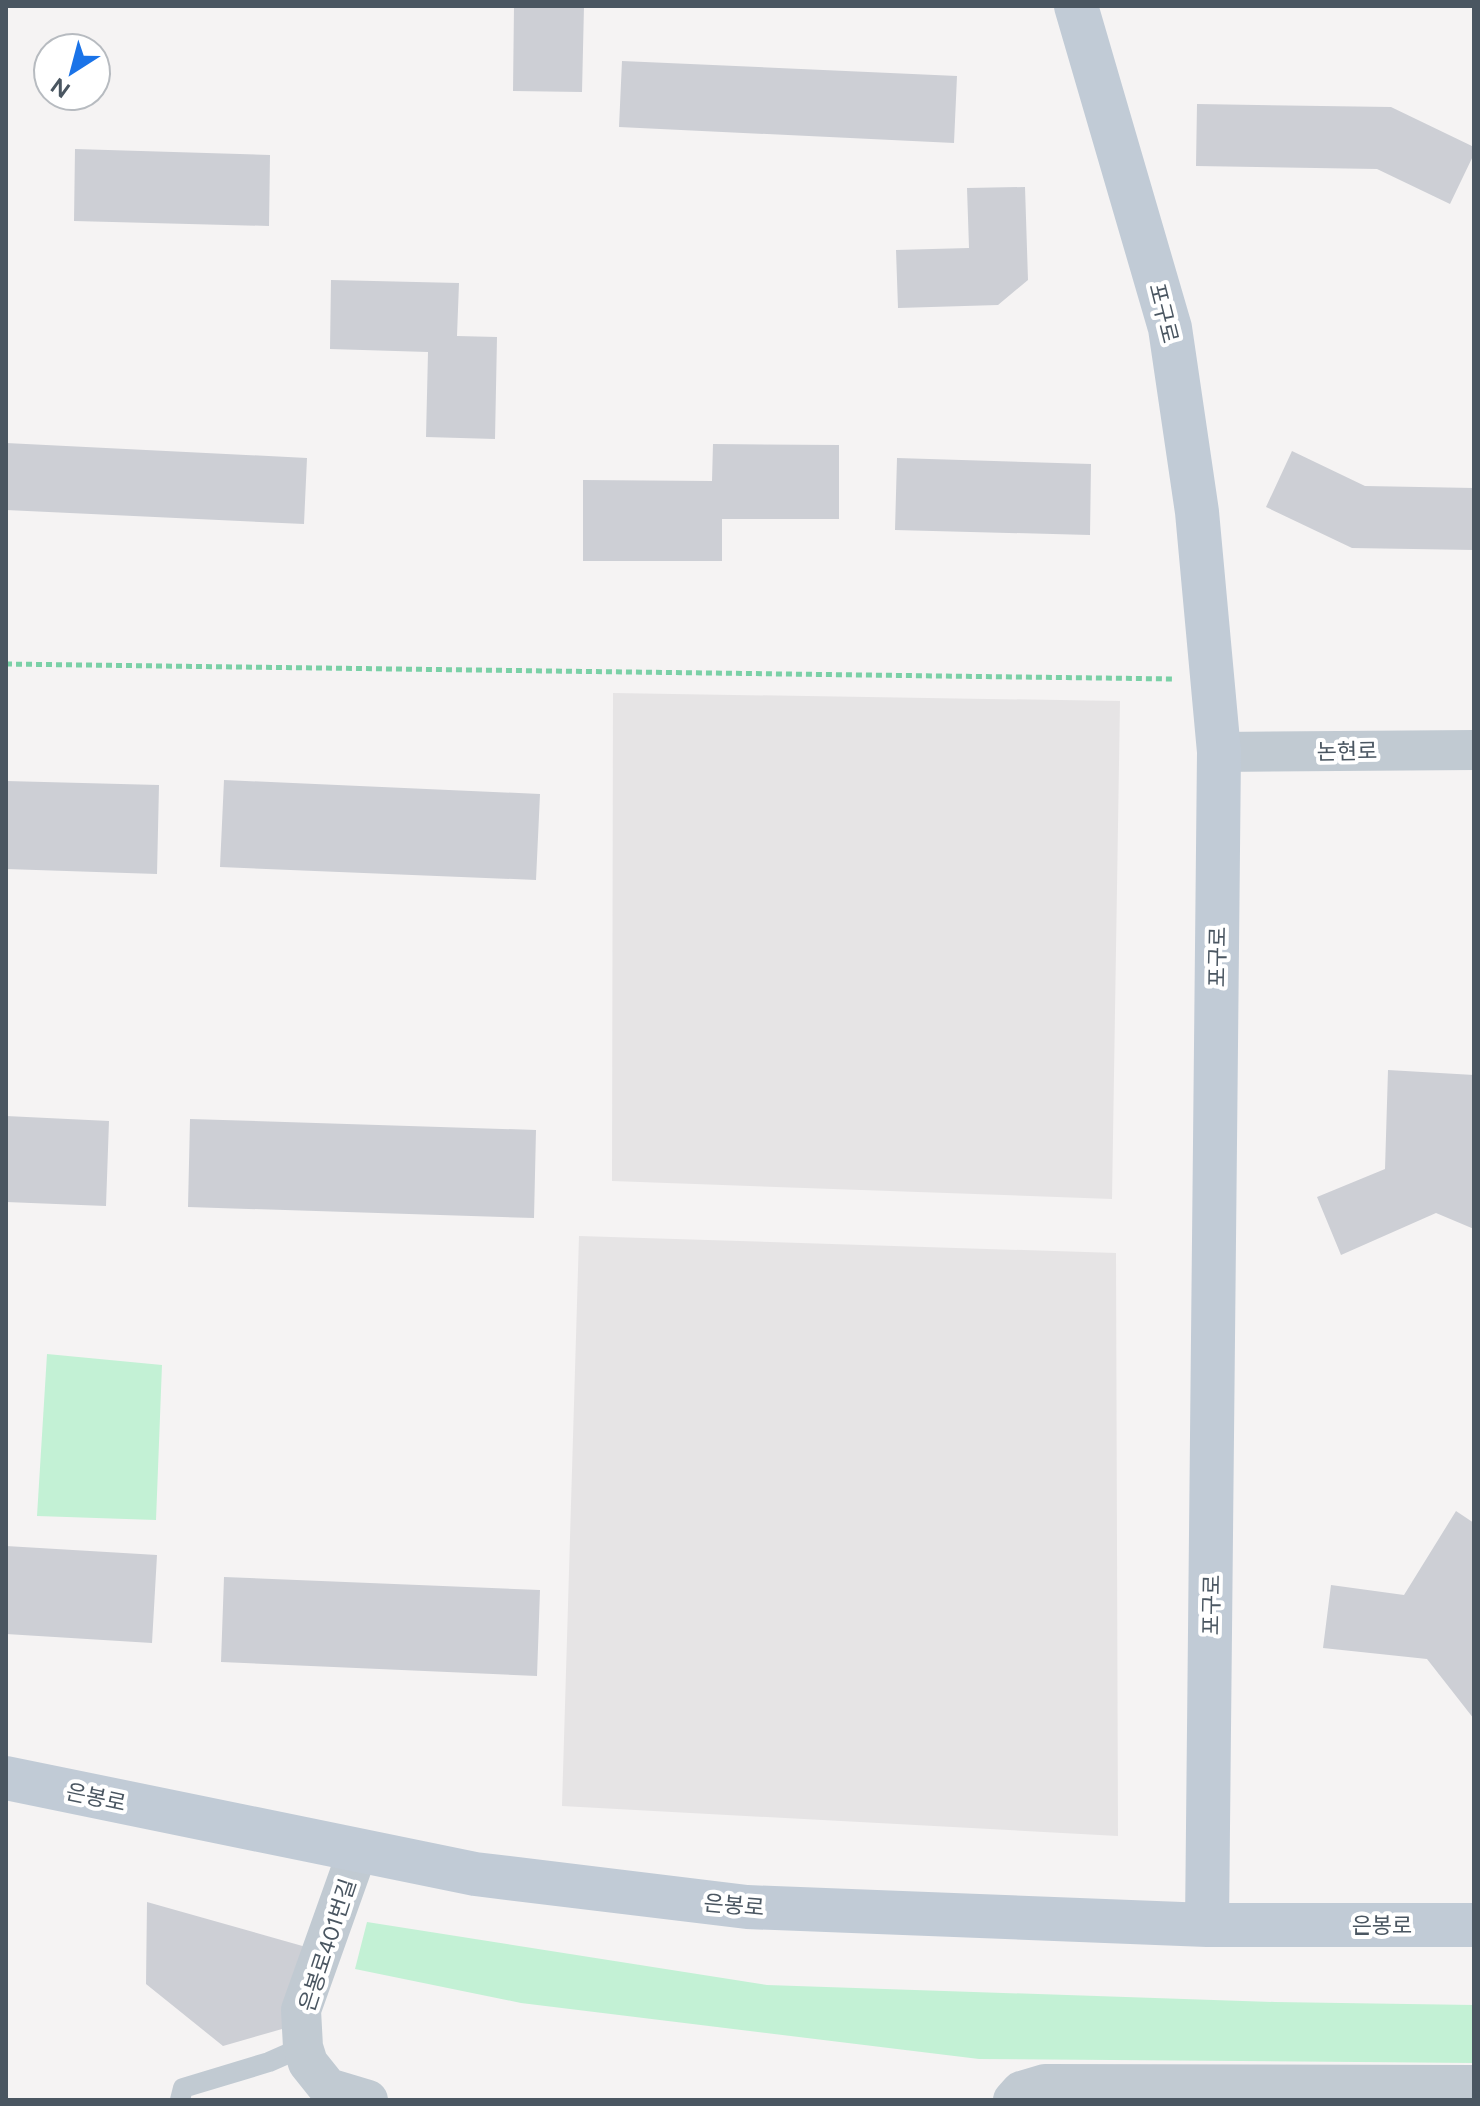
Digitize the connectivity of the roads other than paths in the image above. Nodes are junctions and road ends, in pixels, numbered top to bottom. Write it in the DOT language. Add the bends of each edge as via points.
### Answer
graph roads {
  1 [pos="1076,6"];
  2 [pos="1474,750"];
  3 [pos="1219,752"];
  4 [pos="6,1778"];
  5 [pos="358,1850"];
  6 [pos="1207,1925"];
  7 [pos="1474,1925"];
  8 [pos="303,2047"];
  9 [pos="1474,2085"];
  10 [pos="1419,2092"];
  11 [pos="180,2100"];
  12 [pos="368,2100"];
  13 [pos="1013,2100"];
  1 -- 3 [label="street, 포구로" via="1170,328 1197,512"];
  2 -- 3 [label="street, 논현로"];
  3 -- 6 [label="street, 포구로"];
  4 -- 5 [label="street, 은봉로"];
  5 -- 6 [label="street, 은봉로" via="475,1874 747,1907"];
  5 -- 8 [label="street, 은봉로401번길" via="301,2010"];
  6 -- 7 [label="street, 은봉로"];
  8 -- 11 [label="lane" via="183,2088"];
  8 -- 12 [label="street, 은봉로401번길" via="308,2063 328,2088"];
  9 -- 10 [label="street"];
  10 -- 13 [label="street" via="1045,2084 1021,2091"];
}
